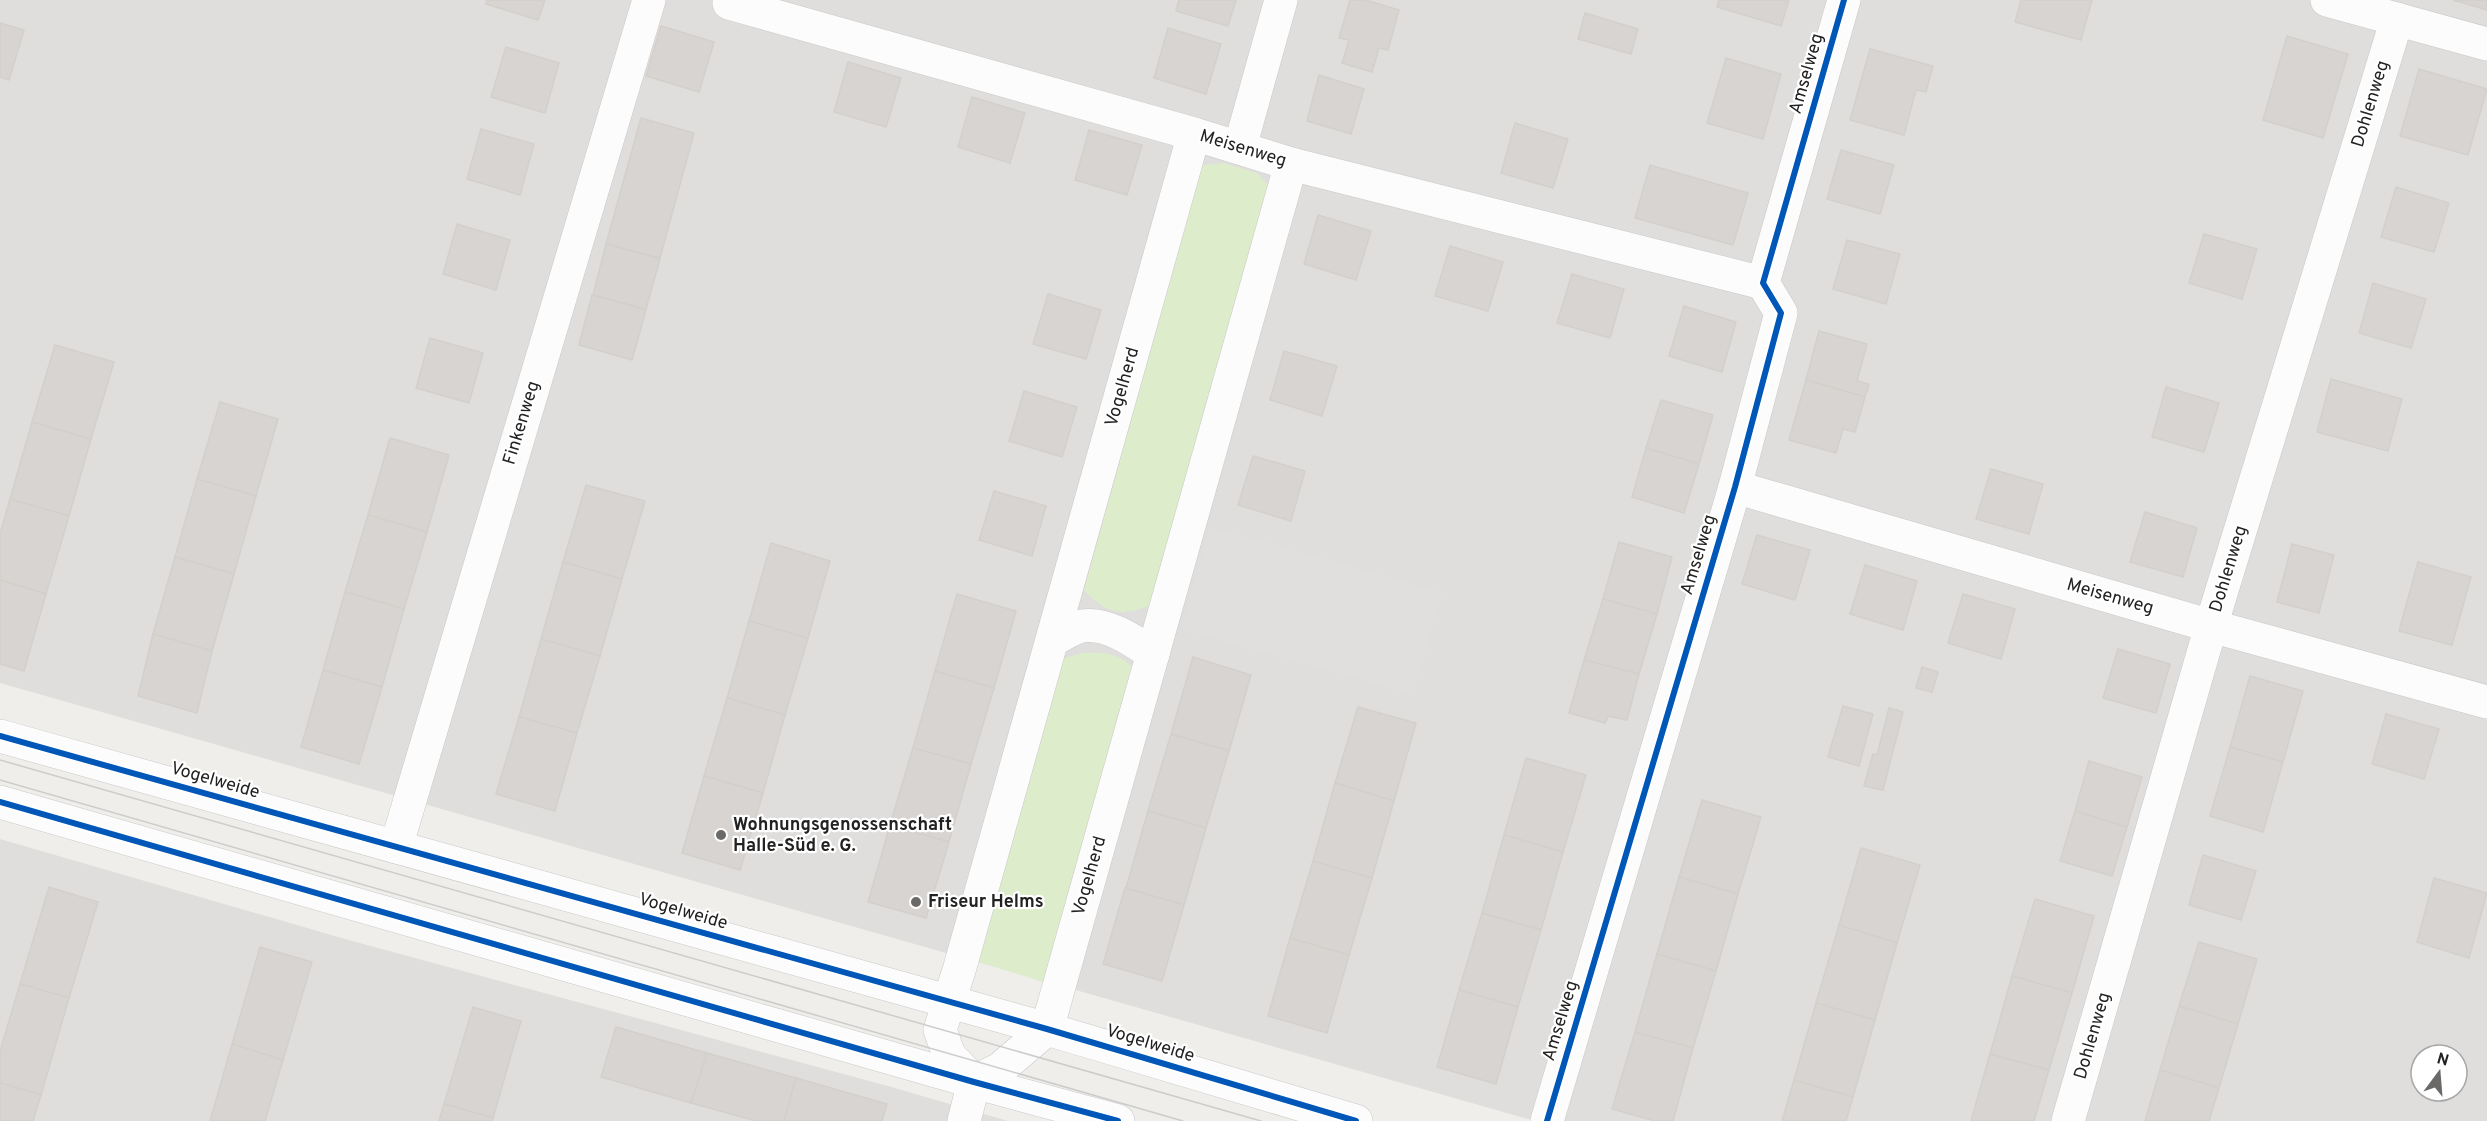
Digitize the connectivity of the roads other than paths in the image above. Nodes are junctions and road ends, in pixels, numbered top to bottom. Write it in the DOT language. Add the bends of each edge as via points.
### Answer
graph roads {
  1 [pos="649,0"];
  2 [pos="730,0"];
  3 [pos="1281,0"];
  4 [pos="1844,0"];
  5 [pos="2327,0"];
  6 [pos="2397,19"];
  7 [pos="2487,44"];
  8 [pos="1194,134"];
  9 [pos="1240,147"];
  10 [pos="1291,164"];
  11 [pos="1763,283"];
  12 [pos="1735,487"];
  13 [pos="2211,626"];
  14 [pos="1052,640"];
  15 [pos="1153,654"];
  16 [pos="2487,702"];
  17 [pos="0,736"];
  18 [pos="0,802"];
  19 [pos="396,847"];
  20 [pos="950,1002"];
  21 [pos="1047,1029"];
  22 [pos="974,1082"];
  23 [pos="964,1121"];
  24 [pos="1118,1121"];
  25 [pos="1356,1121"];
  26 [pos="1547,1121"];
  27 [pos="2068,1121"];
  1 -- 19 [label="street, Finkenweg"];
  2 -- 8 [label="street, Meisenweg" via="729,3"];
  3 -- 9 [label="street"];
  4 -- 11 [label="street, Amselweg"];
  5 -- 6 [label="street"];
  6 -- 7 [label="street"];
  6 -- 13 [label="street, Dohlenweg"];
  8 -- 9 [label="street, Meisenweg"];
  8 -- 14 [label="street, Vogelherd"];
  9 -- 10 [label="street, Meisenweg"];
  10 -- 11 [label="street, Meisenweg"];
  10 -- 15 [label="street, Vogelherd"];
  11 -- 12 [label="street, Amselweg" via="1781,313"];
  12 -- 13 [label="street, Meisenweg"];
  12 -- 26 [label="street, Amselweg"];
  13 -- 16 [label="street, Meisenweg"];
  13 -- 27 [label="street, Dohlenweg"];
  14 -- 15 [label="street" via="1082,626 1099,627 1134,640"];
  14 -- 20 [label="street, Vogelherd"];
  15 -- 21 [label="street, Vogelherd"];
  17 -- 19 [label="street, Vogelweide"];
  18 -- 22 [label="street"];
  19 -- 20 [label="street, Vogelweide"];
  20 -- 21 [label="street, Vogelweide"];
  20 -- 22 [label="street, Vogelherd" via="940,1030 949,1055"];
  21 -- 22 [label="street" via="1000,1069"];
  21 -- 25 [label="street, Vogelweide"];
  22 -- 23 [label="street"];
  22 -- 24 [label="street"];
}
